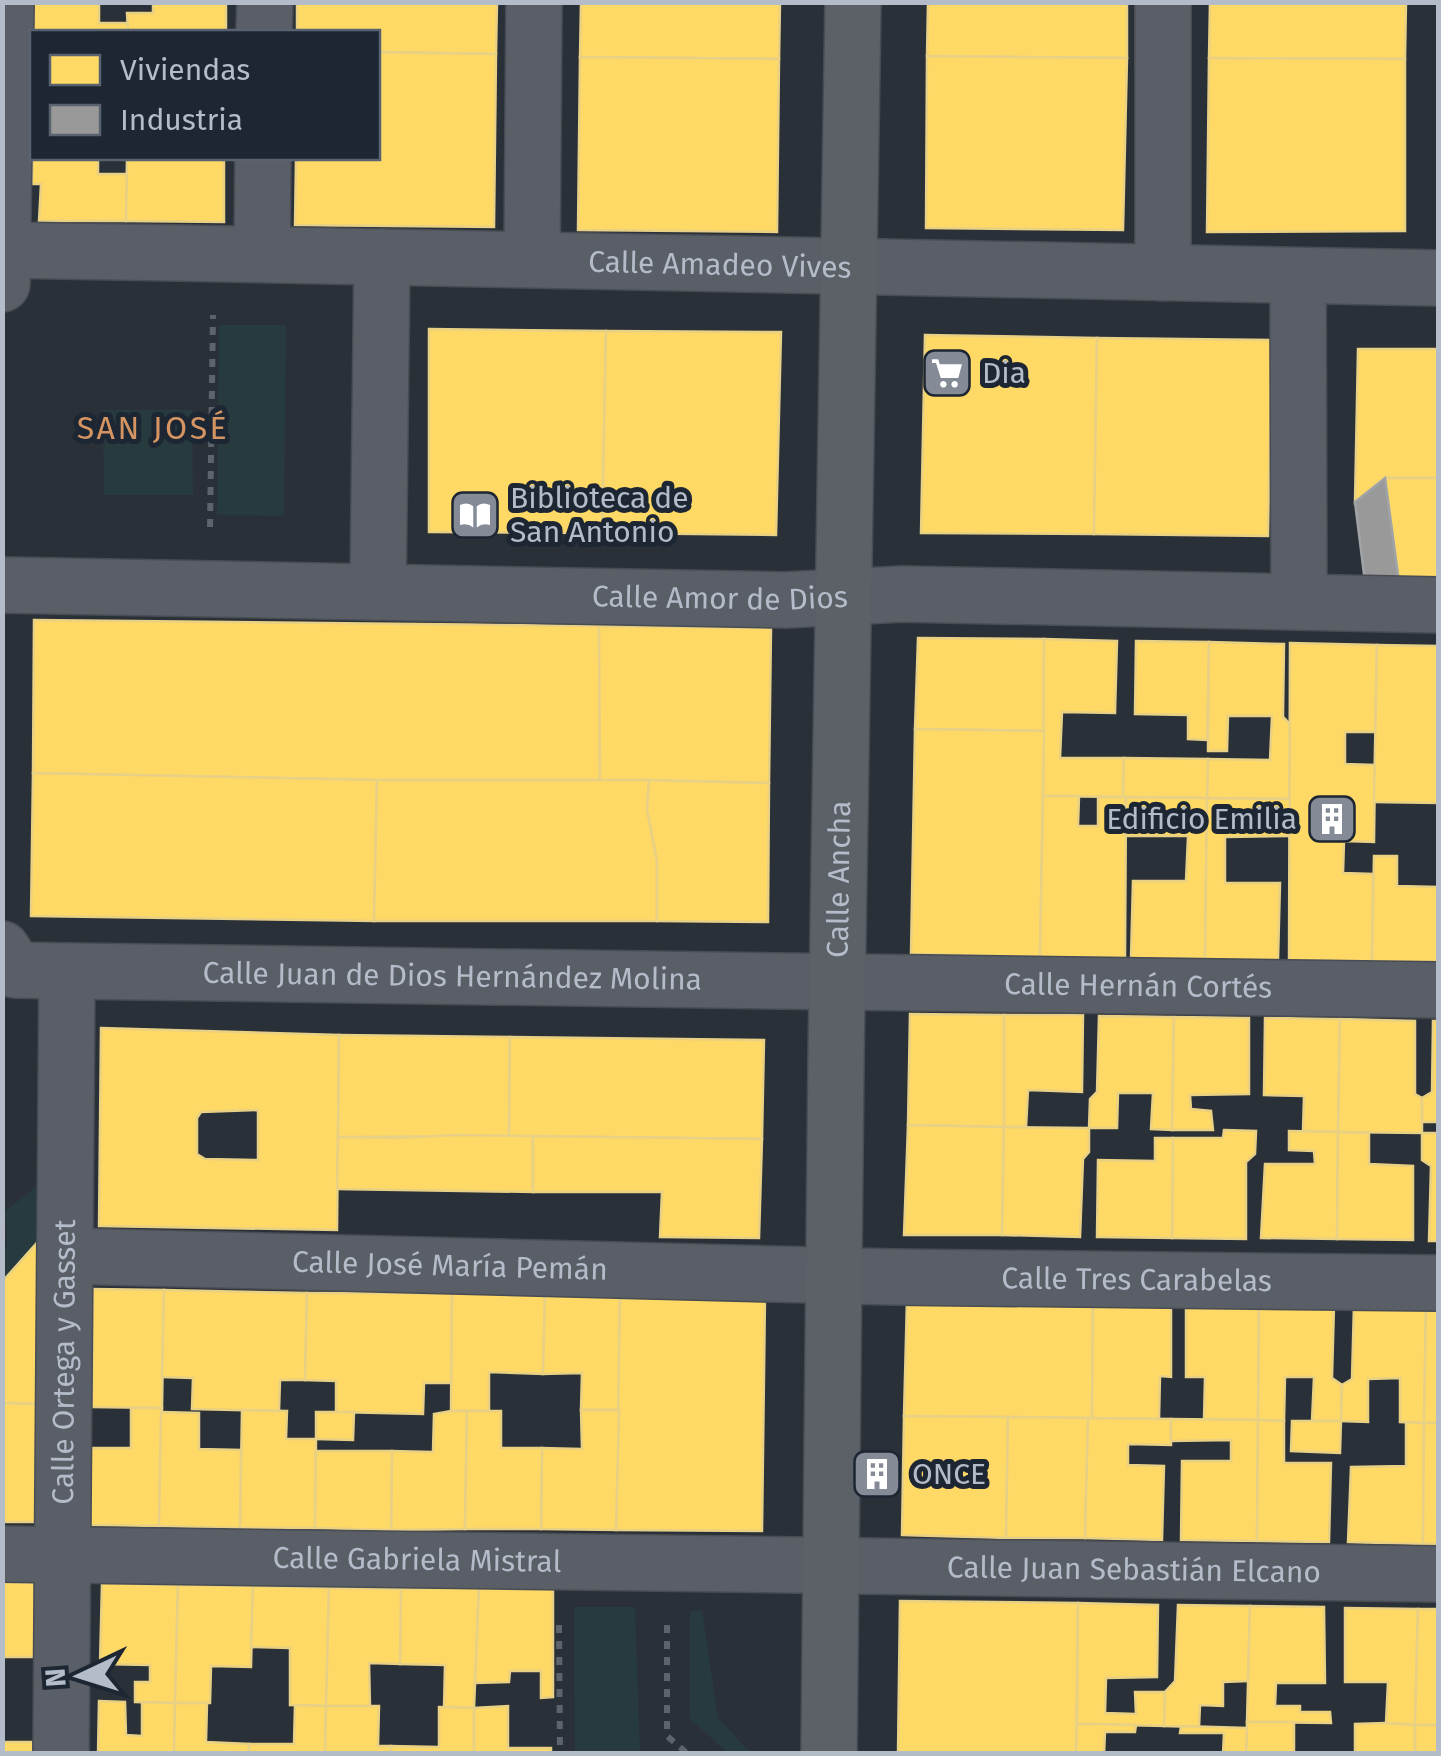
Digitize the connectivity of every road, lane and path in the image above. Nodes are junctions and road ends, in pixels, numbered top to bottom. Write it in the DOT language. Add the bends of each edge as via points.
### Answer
graph roads {
  1 [pos="6,2"];
  2 [pos="264,2"];
  3 [pos="534,2"];
  4 [pos="853,2"];
  5 [pos="1163,2"];
  6 [pos="264,30"];
  7 [pos="263,160"];
  8 [pos="3,250"];
  9 [pos="262,254"];
  10 [pos="382,256"];
  11 [pos="532,259"];
  12 [pos="849,267"];
  13 [pos="1162,273"];
  14 [pos="1298,276"];
  15 [pos="1438,278"];
  16 [pos="2,284"];
  17 [pos="213,324"];
  18 [pos="2,585"];
  19 [pos="209,590"];
  20 [pos="378,592"];
  21 [pos="844,596"];
  22 [pos="1299,600"];
  23 [pos="1438,604"];
  24 [pos="2,950"];
  25 [pos="67,972"];
  26 [pos="838,983"];
  27 [pos="1438,990"];
  28 [pos="64,1256"];
  29 [pos="834,1275"];
  30 [pos="1438,1283"];
  31 [pos="2,1554"];
  32 [pos="62,1555"];
  33 [pos="559,1561"];
  34 [pos="667,1562"];
  35 [pos="831,1566"];
  36 [pos="1438,1574"];
  37 [pos="61,1754"];
  38 [pos="560,1754"];
  39 [pos="688,1754"];
  40 [pos="829,1754"];
  1 -- 8 [label="street"];
  2 -- 6 [label="street"];
  3 -- 11 [label="street"];
  4 -- 12 [label="main road, Calle Ancha"];
  5 -- 13 [label="street"];
  7 -- 9 [label="street"];
  8 -- 9 [label="street, Calle Amadeo Vives"];
  8 -- 16 [label="street"];
  9 -- 10 [label="street, Calle Amadeo Vives"];
  10 -- 11 [label="street, Calle Amadeo Vives"];
  10 -- 20 [label="street"];
  11 -- 12 [label="street, Calle Amadeo Vives"];
  12 -- 13 [label="street, Calle Amadeo Vives"];
  12 -- 21 [label="main road, Calle Ancha"];
  13 -- 14 [label="street, Calle Amadeo Vives"];
  14 -- 15 [label="street, Calle Amadeo Vives"];
  14 -- 22 [label="street"];
  17 -- 19 [label="path"];
  18 -- 19 [label="street, Calle Amor de Dios"];
  19 -- 20 [label="street, Calle Amor de Dios"];
  20 -- 21 [label="street, Calle Amor de Dios"];
  21 -- 22 [label="street, Calle Amor de Dios"];
  21 -- 26 [label="main road, Calle Ancha"];
  22 -- 23 [label="street, Calle Amor de Dios"];
  24 -- 25 [label="street, Calle Juan de Dios Hernández Molina" via="15,970"];
  25 -- 26 [label="street, Calle Juan de Dios Hernández Molina"];
  25 -- 28 [label="street, Calle Ortega y Gasset"];
  26 -- 27 [label="street, Calle Hernán Cortés"];
  26 -- 29 [label="main road, Calle Ancha"];
  28 -- 29 [label="street, Calle José María Pemán"];
  28 -- 32 [label="street, Calle Ortega y Gasset"];
  29 -- 30 [label="street, Calle Tres Carabelas"];
  29 -- 35 [label="main road, Calle Ancha"];
  31 -- 32 [label="street, Calle Gabriela Mistral"];
  32 -- 33 [label="street, Calle Gabriela Mistral"];
  32 -- 37 [label="street, Calle Ortega y Gasset"];
  33 -- 34 [label="street, Calle Gabriela Mistral"];
  33 -- 38 [label="path"];
  34 -- 35 [label="street, Calle Gabriela Mistral"];
  34 -- 39 [label="path" via="667,1736"];
  35 -- 36 [label="street, Calle Juan Sebastián Elcano"];
  35 -- 40 [label="main road, Calle Ancha"];
}
